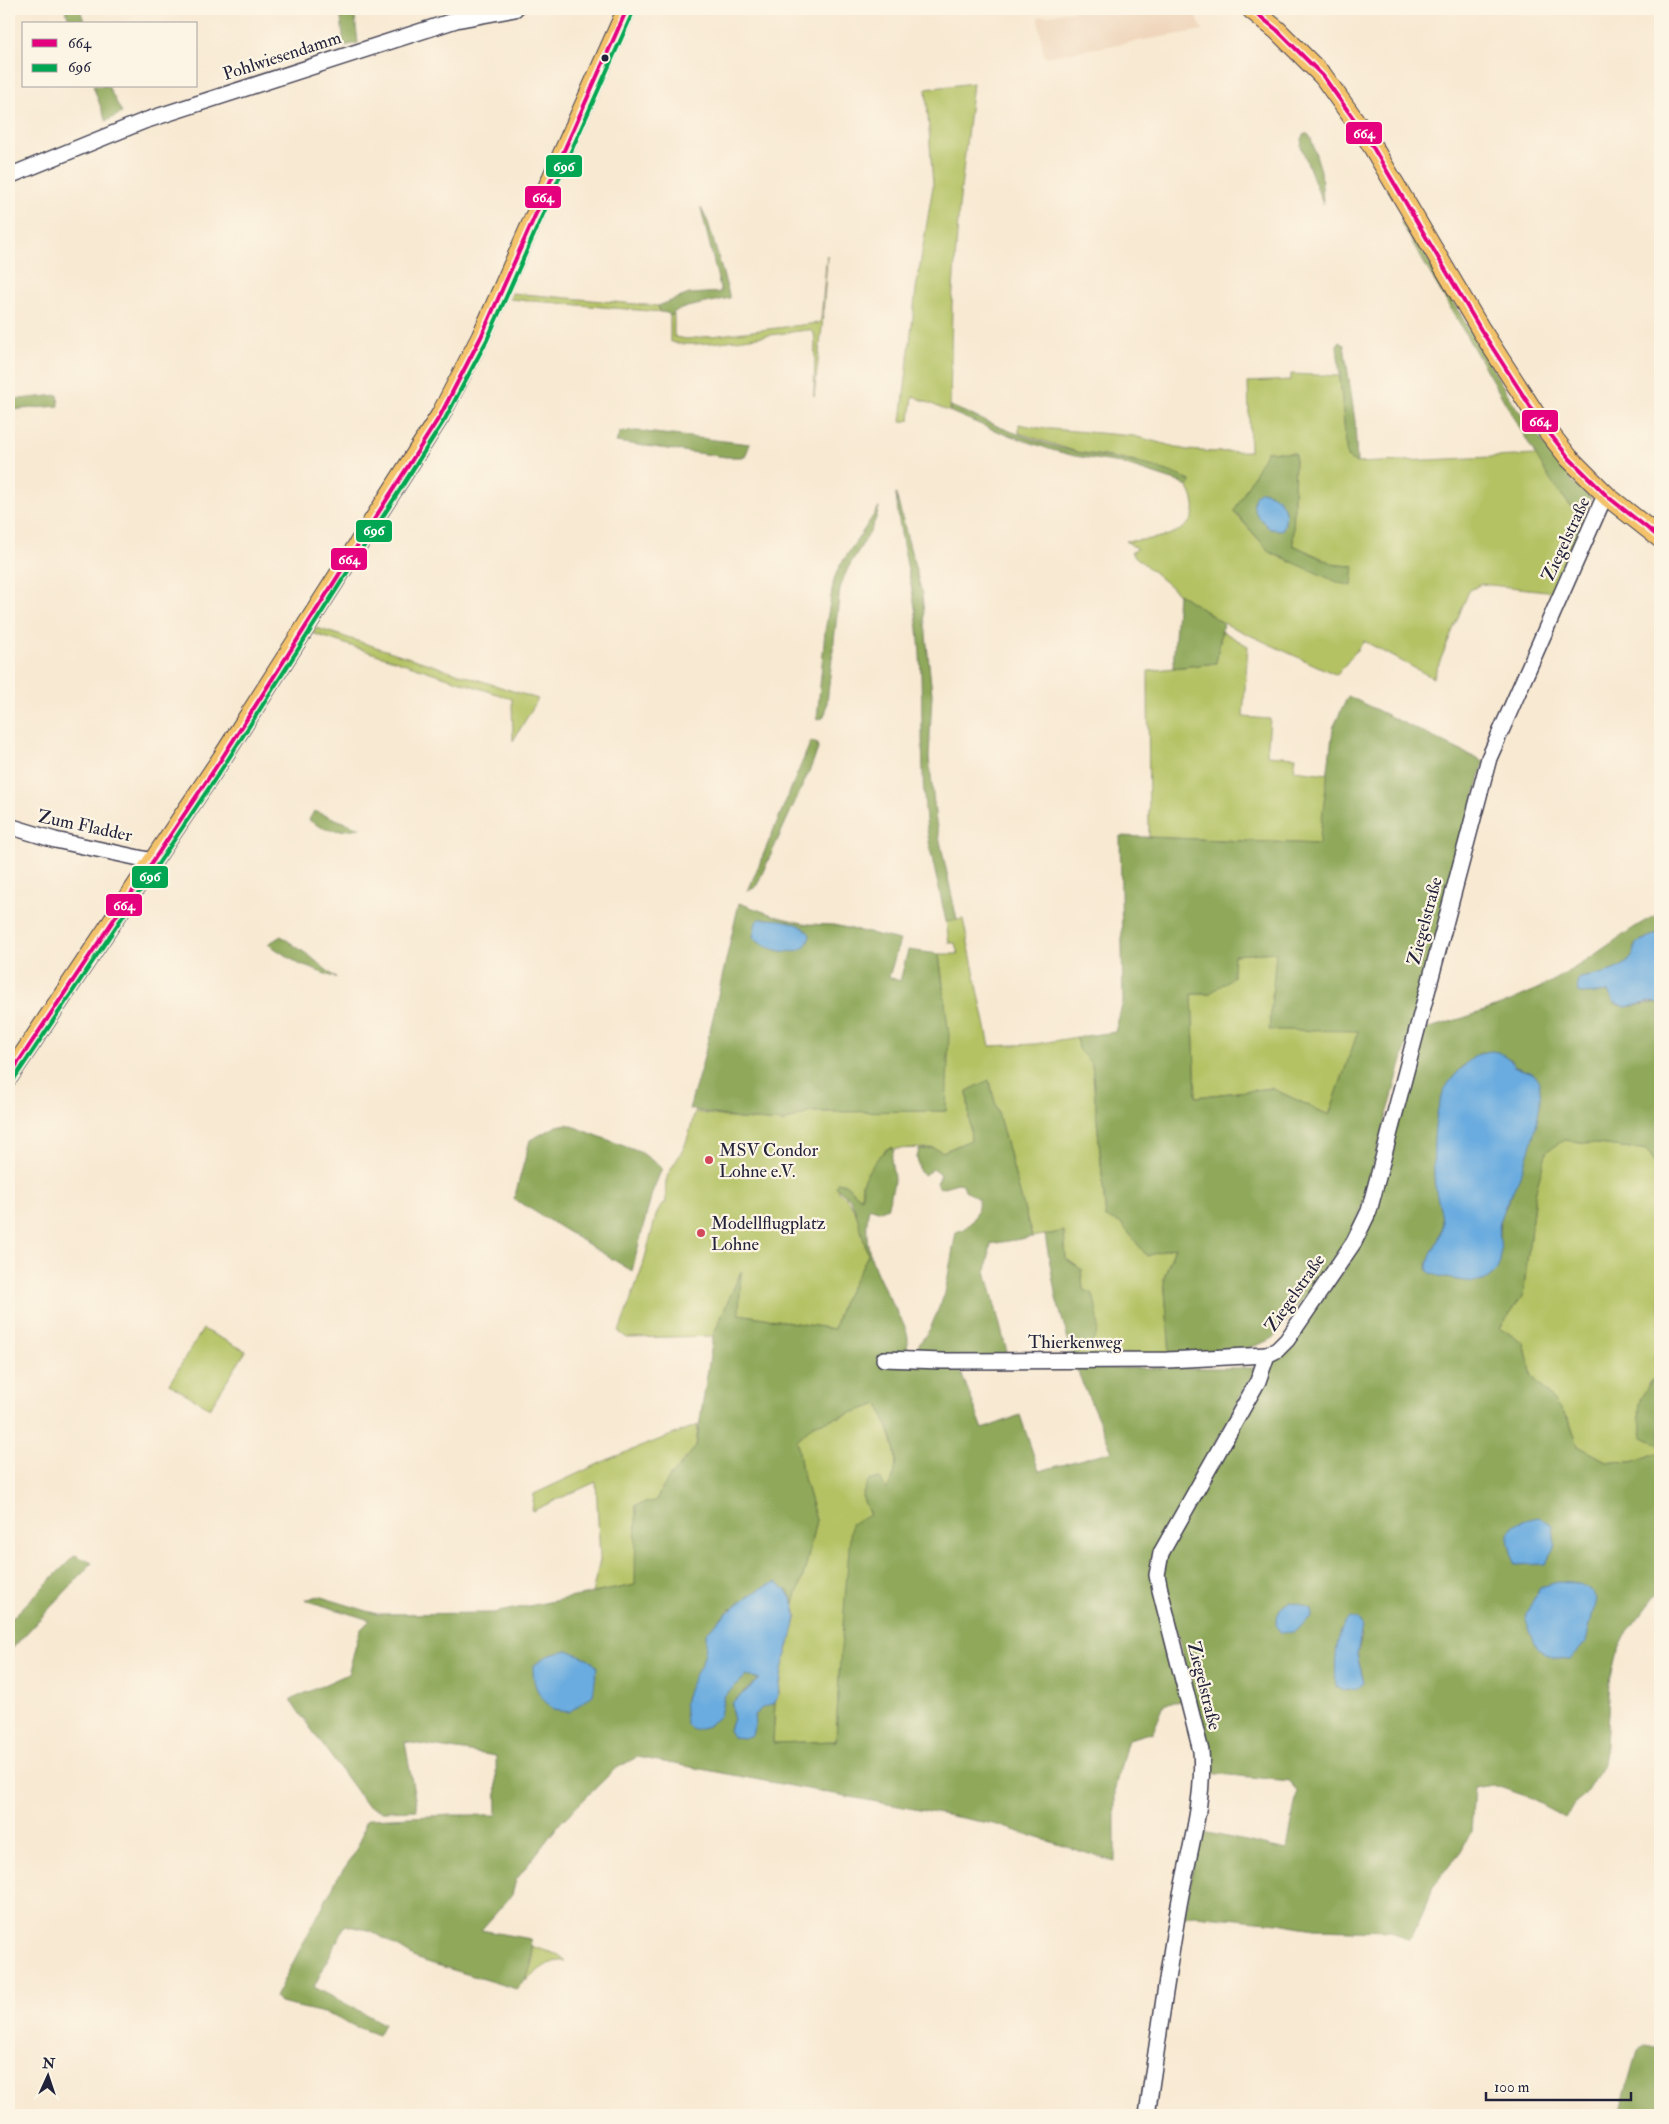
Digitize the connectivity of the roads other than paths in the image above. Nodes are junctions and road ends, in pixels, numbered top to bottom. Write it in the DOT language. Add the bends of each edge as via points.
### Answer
graph roads {
  1 [pos="515,9"];
  2 [pos="627,9"];
  3 [pos="1251,9"];
  4 [pos="9,176"];
  5 [pos="1608,497"];
  6 [pos="1660,538"];
  7 [pos="9,826"];
  8 [pos="153,861"];
  9 [pos="9,1076"];
  10 [pos="1267,1355"];
  11 [pos="884,1359"];
  12 [pos="1147,2115"];
  1 -- 4 [label="street, Pohlwiesendamm" via="456,20 180,109 114,132"];
  2 -- 8 [label="main road" via="481,337 440,416"];
  3 -- 5 [label="main road" via="1323,76 1368,139 1538,420 1569,458"];
  5 -- 6 [label="main road"];
  5 -- 10 [label="street, Ziegelstraße" via="1602,502 1489,758 1369,1211 1354,1242 1287,1340"];
  7 -- 8 [label="street, Zum Fladder" via="55,840"];
  8 -- 9 [label="main road"];
  10 -- 11 [label="street, Thierkenweg" via="1138,1360"];
  10 -- 12 [label="street, Ziegelstraße" via="1258,1381 1161,1553 1157,1575 1201,1751 1202,1770 1201,1793 1178,1913"];
}
